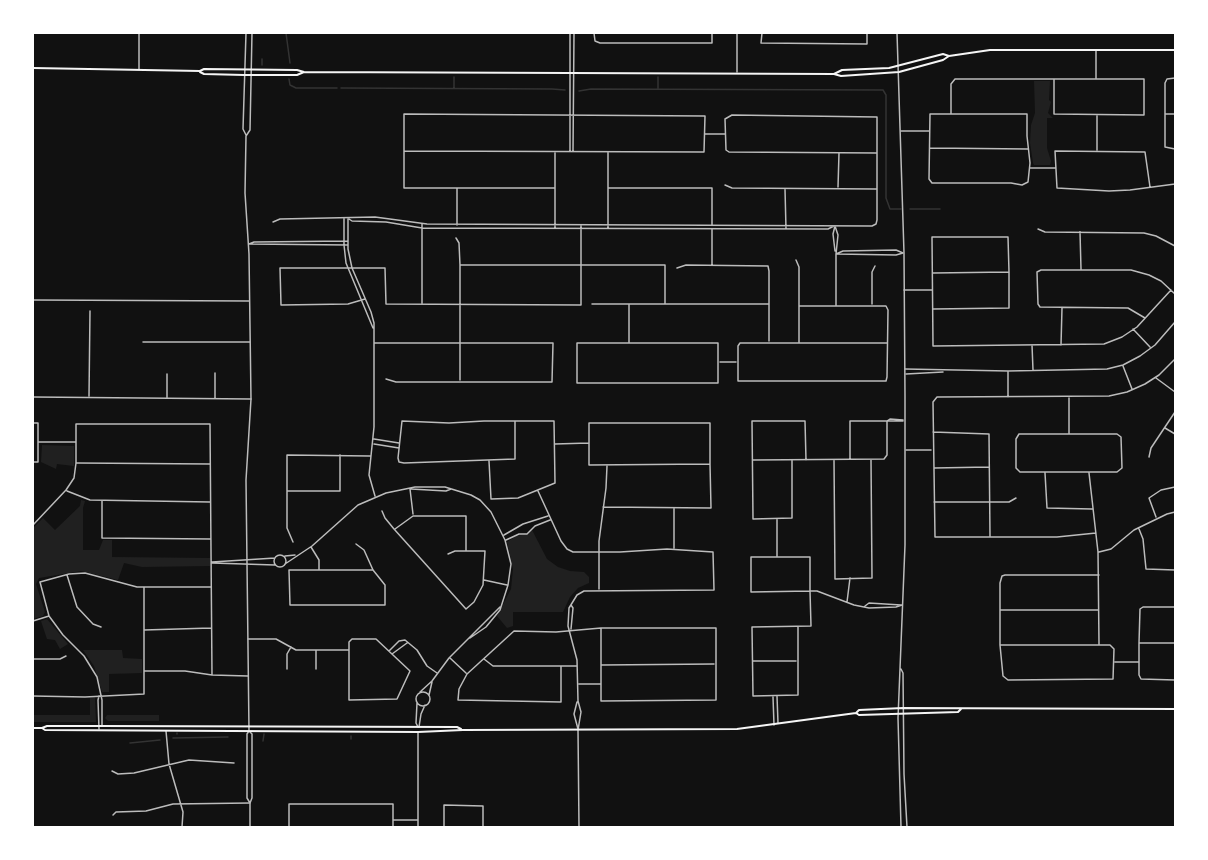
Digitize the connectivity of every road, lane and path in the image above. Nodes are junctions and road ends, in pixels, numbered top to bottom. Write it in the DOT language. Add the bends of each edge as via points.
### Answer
graph roads {
  1 [pos="139,33"];
  2 [pos="246,33"];
  3 [pos="252,33"];
  4 [pos="570,33"];
  5 [pos="574,33"];
  6 [pos="594,33"];
  7 [pos="712,33"];
  8 [pos="737,33"];
  9 [pos="762,33"];
  10 [pos="867,33"];
  11 [pos="897,33"];
  12 [pos="1096,50"];
  13 [pos="1175,50"];
  14 [pos="949,56"];
  15 [pos="899,66"];
  16 [pos="33,68"];
  17 [pos="139,70"];
  18 [pos="244,70"];
  19 [pos="251,70"];
  20 [pos="200,71"];
  21 [pos="304,72"];
  22 [pos="899,72"];
  23 [pos="572,73"];
  24 [pos="737,73"];
  25 [pos="834,74"];
  26 [pos="244,75"];
  27 [pos="251,75"];
  28 [pos="1175,78"];
  29 [pos="1054,79"];
  30 [pos="1096,79"];
  31 [pos="951,114"];
  32 [pos="1165,114"];
  33 [pos="1175,114"];
  34 [pos="570,115"];
  35 [pos="573,115"];
  36 [pos="1097,115"];
  37 [pos="901,131"];
  38 [pos="930,131"];
  39 [pos="705,134"];
  40 [pos="726,134"];
  41 [pos="246,136"];
  42 [pos="930,148"];
  43 [pos="1028,149"];
  44 [pos="1175,149"];
  45 [pos="404,151"];
  46 [pos="555,151"];
  47 [pos="1097,151"];
  48 [pos="570,152"];
  49 [pos="573,152"];
  50 [pos="608,152"];
  51 [pos="839,152"];
  52 [pos="877,153"];
  53 [pos="1030,168"];
  54 [pos="1055,168"];
  55 [pos="1175,184"];
  56 [pos="725,185"];
  57 [pos="1150,187"];
  58 [pos="457,188"];
  59 [pos="555,188"];
  60 [pos="608,188"];
  61 [pos="785,188"];
  62 [pos="838,189"];
  63 [pos="877,189"];
  64 [pos="344,218"];
  65 [pos="348,219"];
  66 [pos="273,222"];
  67 [pos="422,224"];
  68 [pos="555,224"];
  69 [pos="581,224"];
  70 [pos="608,224"];
  71 [pos="712,224"];
  72 [pos="457,225"];
  73 [pos="786,225"];
  74 [pos="835,226"];
  75 [pos="422,228"];
  76 [pos="457,228"];
  77 [pos="555,228"];
  78 [pos="581,228"];
  79 [pos="608,228"];
  80 [pos="712,228"];
  81 [pos="786,229"];
  82 [pos="1038,229"];
  83 [pos="1080,232"];
  84 [pos="456,238"];
  85 [pos="344,241"];
  86 [pos="348,241"];
  87 [pos="248,244"];
  88 [pos="344,245"];
  89 [pos="348,245"];
  90 [pos="1175,246"];
  91 [pos="904,253"];
  92 [pos="836,254"];
  93 [pos="796,260"];
  94 [pos="460,265"];
  95 [pos="581,265"];
  96 [pos="712,265"];
  97 [pos="875,267"];
  98 [pos="348,268"];
  99 [pos="352,268"];
  100 [pos="677,268"];
  101 [pos="1081,269"];
  102 [pos="1009,272"];
  103 [pos="933,273"];
  104 [pos="904,290"];
  105 [pos="933,290"];
  106 [pos="1171,290"];
  107 [pos="1175,294"];
  108 [pos="365,299"];
  109 [pos="33,300"];
  110 [pos="362,301"];
  111 [pos="249,302"];
  112 [pos="422,304"];
  113 [pos="461,304"];
  114 [pos="592,304"];
  115 [pos="629,304"];
  116 [pos="665,304"];
  117 [pos="769,304"];
  118 [pos="836,305"];
  119 [pos="872,305"];
  120 [pos="799,306"];
  121 [pos="1062,308"];
  122 [pos="933,309"];
  123 [pos="90,311"];
  124 [pos="1145,318"];
  125 [pos="1175,322"];
  126 [pos="373,329"];
  127 [pos="1133,329"];
  128 [pos="143,342"];
  129 [pos="250,342"];
  130 [pos="374,343"];
  131 [pos="461,343"];
  132 [pos="629,343"];
  133 [pos="769,343"];
  134 [pos="799,343"];
  135 [pos="887,343"];
  136 [pos="1032,345"];
  137 [pos="1061,345"];
  138 [pos="1151,348"];
  139 [pos="1175,359"];
  140 [pos="718,362"];
  141 [pos="737,362"];
  142 [pos="1123,365"];
  143 [pos="905,369"];
  144 [pos="945,371"];
  145 [pos="1008,371"];
  146 [pos="1033,371"];
  147 [pos="215,373"];
  148 [pos="167,374"];
  149 [pos="905,374"];
  150 [pos="1156,377"];
  151 [pos="387,379"];
  152 [pos="460,381"];
  153 [pos="1133,390"];
  154 [pos="1175,392"];
  155 [pos="33,397"];
  156 [pos="89,397"];
  157 [pos="1008,397"];
  158 [pos="1069,397"];
  159 [pos="167,398"];
  160 [pos="215,399"];
  161 [pos="251,399"];
  162 [pos="1175,412"];
  163 [pos="515,421"];
  164 [pos="887,421"];
  165 [pos="905,421"];
  166 [pos="33,423"];
  167 [pos="1164,428"];
  168 [pos="933,432"];
  169 [pos="1070,434"];
  170 [pos="1175,434"];
  171 [pos="374,439"];
  172 [pos="386,441"];
  173 [pos="38,442"];
  174 [pos="76,442"];
  175 [pos="400,443"];
  176 [pos="590,443"];
  177 [pos="373,444"];
  178 [pos="555,444"];
  179 [pos="385,446"];
  180 [pos="399,448"];
  181 [pos="905,450"];
  182 [pos="933,450"];
  183 [pos="340,455"];
  184 [pos="371,456"];
  185 [pos="1149,457"];
  186 [pos="753,460"];
  187 [pos="792,460"];
  188 [pos="806,460"];
  189 [pos="834,460"];
  190 [pos="850,460"];
  191 [pos="871,460"];
  192 [pos="489,461"];
  193 [pos="33,462"];
  194 [pos="76,463"];
  195 [pos="211,464"];
  196 [pos="710,464"];
  197 [pos="607,465"];
  198 [pos="990,467"];
  199 [pos="933,468"];
  200 [pos="1045,472"];
  201 [pos="1089,472"];
  202 [pos="1175,487"];
  203 [pos="410,488"];
  204 [pos="66,490"];
  205 [pos="287,491"];
  206 [pos="538,491"];
  207 [pos="376,497"];
  208 [pos="1016,498"];
  209 [pos="102,500"];
  210 [pos="211,501"];
  211 [pos="933,502"];
  212 [pos="990,502"];
  213 [pos="603,507"];
  214 [pos="674,507"];
  215 [pos="1092,509"];
  216 [pos="382,512"];
  217 [pos="1175,512"];
  218 [pos="413,516"];
  219 [pos="549,516"];
  220 [pos="33,519"];
  221 [pos="551,519"];
  222 [pos="777,519"];
  223 [pos="1157,519"];
  224 [pos="36,522"];
  225 [pos="527,524"];
  226 [pos="33,525"];
  227 [pos="520,527"];
  228 [pos="1139,528"];
  229 [pos="394,529"];
  230 [pos="530,530"];
  231 [pos="523,533"];
  232 [pos="1096,533"];
  233 [pos="990,537"];
  234 [pos="212,538"];
  235 [pos="504,538"];
  236 [pos="293,542"];
  237 [pos="356,544"];
  238 [pos="311,546"];
  239 [pos="674,550"];
  240 [pos="466,551"];
  241 [pos="599,552"];
  242 [pos="1098,552"];
  243 [pos="448,554"];
  244 [pos="296,555"];
  245 [pos="777,556"];
  246 [pos="284,557"];
  247 [pos="275,558"];
  248 [pos="247,560"];
  249 [pos="212,562"];
  250 [pos="247,564"];
  251 [pos="285,564"];
  252 [pos="275,565"];
  253 [pos="319,570"];
  254 [pos="373,570"];
  255 [pos="1175,570"];
  256 [pos="67,574"];
  257 [pos="1099,575"];
  258 [pos="850,578"];
  259 [pos="484,580"];
  260 [pos="508,585"];
  261 [pos="212,587"];
  262 [pos="144,588"];
  263 [pos="599,591"];
  264 [pos="810,591"];
  265 [pos="847,603"];
  266 [pos="571,605"];
  267 [pos="902,605"];
  268 [pos="1175,607"];
  269 [pos="1000,610"];
  270 [pos="1099,610"];
  271 [pos="568,615"];
  272 [pos="572,615"];
  273 [pos="49,616"];
  274 [pos="33,621"];
  275 [pos="101,627"];
  276 [pos="798,627"];
  277 [pos="212,628"];
  278 [pos="601,628"];
  279 [pos="144,630"];
  280 [pos="570,630"];
  281 [pos="248,639"];
  282 [pos="407,642"];
  283 [pos="1139,644"];
  284 [pos="1175,644"];
  285 [pos="1000,645"];
  286 [pos="1099,645"];
  287 [pos="291,647"];
  288 [pos="316,650"];
  289 [pos="349,650"];
  290 [pos="389,651"];
  291 [pos="392,654"];
  292 [pos="66,656"];
  293 [pos="449,658"];
  294 [pos="484,658"];
  295 [pos="33,659"];
  296 [pos="752,661"];
  297 [pos="798,661"];
  298 [pos="1114,662"];
  299 [pos="1139,662"];
  300 [pos="716,664"];
  301 [pos="601,665"];
  302 [pos="578,666"];
  303 [pos="561,667"];
  304 [pos="287,669"];
  305 [pos="316,669"];
  306 [pos="144,671"];
  307 [pos="437,673"];
  308 [pos="466,674"];
  309 [pos="212,675"];
  310 [pos="249,676"];
  311 [pos="1175,680"];
  312 [pos="432,681"];
  313 [pos="578,684"];
  314 [pos="601,684"];
  315 [pos="420,692"];
  316 [pos="100,695"];
  317 [pos="33,696"];
  318 [pos="429,696"];
  319 [pos="772,696"];
  320 [pos="777,696"];
  321 [pos="578,701"];
  322 [pos="417,702"];
  323 [pos="425,705"];
  324 [pos="901,708"];
  325 [pos="1175,709"];
  326 [pos="961,710"];
  327 [pos="856,713"];
  328 [pos="898,713"];
  329 [pos="903,713"];
  330 [pos="776,724"];
  331 [pos="100,726"];
  332 [pos="249,726"];
  333 [pos="418,727"];
  334 [pos="33,728"];
  335 [pos="42,728"];
  336 [pos="166,728"];
  337 [pos="100,730"];
  338 [pos="463,730"];
  339 [pos="578,730"];
  340 [pos="249,731"];
  341 [pos="418,732"];
  342 [pos="234,763"];
  343 [pos="169,764"];
  344 [pos="112,771"];
  345 [pos="250,803"];
  346 [pos="181,804"];
  347 [pos="113,815"];
  348 [pos="393,820"];
  349 [pos="418,820"];
  350 [pos="182,827"];
  351 [pos="250,827"];
  352 [pos="289,827"];
  353 [pos="393,827"];
  354 [pos="418,827"];
  355 [pos="444,827"];
  356 [pos="483,827"];
  357 [pos="579,827"];
  358 [pos="901,827"];
  359 [pos="907,827"];
  1 -- 17 [label="street"];
  2 -- 18 [label="street"];
  3 -- 19 [label="street"];
  4 -- 23 [label="street"];
  5 -- 23 [label="street"];
  6 -- 7 [label="street" via="595,41 712,43"];
  8 -- 24 [label="street"];
  9 -- 10 [label="street" via="761,43 867,44"];
  11 -- 15 [label="street"];
  12 -- 13 [label="main road"];
  12 -- 14 [label="main road" via="990,50"];
  12 -- 30 [label="street"];
  14 -- 15 [label="main road" via="943,54"];
  14 -- 22 [label="main road"];
  15 -- 22 [label="street"];
  15 -- 25 [label="main road"];
  16 -- 17 [label="main road"];
  17 -- 20 [label="main road"];
  18 -- 19 [label="main road"];
  18 -- 20 [label="main road"];
  18 -- 26 [label="street"];
  19 -- 21 [label="main road"];
  19 -- 27 [label="street"];
  20 -- 26 [label="main road"];
  21 -- 23 [label="main road"];
  21 -- 27 [label="main road"];
  22 -- 25 [label="main road"];
  22 -- 37 [label="street"];
  23 -- 24 [label="main road"];
  23 -- 34 [label="street"];
  23 -- 35 [label="street"];
  24 -- 25 [label="main road"];
  26 -- 27 [label="main road"];
  26 -- 41 [label="street"];
  27 -- 41 [label="street" via="250,130"];
  28 -- 32 [label="street" via="1165,83"];
  29 -- 30 [label="street"];
  29 -- 31 [label="street" via="952,80"];
  29 -- 36 [label="street" via="1054,114"];
  30 -- 36 [label="street" via="1144,79 1144,115"];
  31 -- 38 [label="street" via="930,114"];
  31 -- 43 [label="street" via="1027,114"];
  32 -- 33 [label="street"];
  32 -- 44 [label="street" via="1165,147"];
  34 -- 35 [label="street"];
  34 -- 45 [label="street" via="404,114"];
  34 -- 48 [label="street"];
  35 -- 39 [label="street" via="705,116"];
  35 -- 49 [label="street"];
  36 -- 47 [label="street"];
  37 -- 38 [label="street"];
  37 -- 91 [label="street"];
  38 -- 42 [label="street"];
  39 -- 40 [label="street"];
  39 -- 50 [label="street" via="704,152"];
  40 -- 51 [label="street" via="729,152"];
  40 -- 52 [label="street" via="726,119 732,115 873,116 877,117"];
  41 -- 87 [label="street"];
  42 -- 43 [label="street"];
  42 -- 53 [label="street" via="932,183 1022,185 1028,182"];
  43 -- 53 [label="street"];
  45 -- 46 [label="street"];
  45 -- 58 [label="street" via="404,188"];
  46 -- 48 [label="street"];
  46 -- 59 [label="street"];
  47 -- 54 [label="street" via="1055,151"];
  47 -- 57 [label="street" via="1145,152"];
  48 -- 49 [label="street"];
  49 -- 50 [label="street"];
  50 -- 60 [label="street"];
  51 -- 52 [label="street"];
  51 -- 62 [label="street"];
  52 -- 63 [label="street"];
  53 -- 54 [label="street"];
  54 -- 57 [label="street" via="1057,188"];
  55 -- 57 [label="street"];
  56 -- 61 [label="street"];
  58 -- 59 [label="street"];
  58 -- 72 [label="street"];
  59 -- 68 [label="street"];
  60 -- 70 [label="street"];
  60 -- 71 [label="street" via="712,188"];
  61 -- 62 [label="street"];
  61 -- 73 [label="street"];
  62 -- 63 [label="street"];
  63 -- 74 [label="street" via="876,224"];
  64 -- 65 [label="street"];
  64 -- 66 [label="street"];
  64 -- 85 [label="street"];
  65 -- 67 [label="street" via="375,217"];
  65 -- 75 [label="street"];
  65 -- 86 [label="street"];
  67 -- 72 [label="street"];
  67 -- 75 [label="street"];
  68 -- 69 [label="street"];
  68 -- 72 [label="street"];
  68 -- 77 [label="street"];
  69 -- 70 [label="street"];
  69 -- 78 [label="street"];
  70 -- 71 [label="street"];
  70 -- 79 [label="street"];
  71 -- 73 [label="street"];
  71 -- 80 [label="street"];
  72 -- 76 [label="street"];
  73 -- 74 [label="street"];
  73 -- 81 [label="street"];
  74 -- 81 [label="street"];
  74 -- 92 [label="street"];
  75 -- 76 [label="street"];
  75 -- 112 [label="street"];
  76 -- 77 [label="street"];
  77 -- 78 [label="street"];
  78 -- 79 [label="street"];
  78 -- 95 [label="street"];
  79 -- 80 [label="street"];
  80 -- 81 [label="street"];
  80 -- 96 [label="street"];
  82 -- 83 [label="street"];
  83 -- 90 [label="street" via="1144,233"];
  83 -- 101 [label="street"];
  84 -- 94 [label="street"];
  85 -- 86 [label="street"];
  85 -- 87 [label="street"];
  85 -- 88 [label="street"];
  86 -- 89 [label="street"];
  87 -- 88 [label="street"];
  87 -- 111 [label="street"];
  88 -- 89 [label="street"];
  88 -- 98 [label="street"];
  89 -- 99 [label="street"];
  91 -- 92 [label="street" via="896,250"];
  91 -- 104 [label="street"];
  92 -- 118 [label="street"];
  93 -- 120 [label="street"];
  94 -- 95 [label="street"];
  94 -- 113 [label="street"];
  95 -- 113 [label="street" via="581,305"];
  95 -- 116 [label="street" via="665,265"];
  96 -- 100 [label="street"];
  96 -- 117 [label="street" via="768,266"];
  97 -- 119 [label="street"];
  98 -- 99 [label="street"];
  98 -- 110 [label="street"];
  98 -- 110 [label="street" via="280,268 281,305"];
  99 -- 108 [label="street"];
  99 -- 112 [label="street" via="385,268 386,304"];
  101 -- 106 [label="street" via="1131,270 1161,281"];
  101 -- 121 [label="street" via="1037,272 1040,307"];
  102 -- 103 [label="street"];
  102 -- 103 [label="street" via="1008,237 932,237"];
  102 -- 122 [label="street" via="1009,308"];
  103 -- 105 [label="street"];
  104 -- 105 [label="street"];
  104 -- 143 [label="street"];
  105 -- 122 [label="street"];
  106 -- 107 [label="street"];
  106 -- 124 [label="street"];
  108 -- 110 [label="street"];
  108 -- 126 [label="street"];
  109 -- 111 [label="street"];
  110 -- 126 [label="street"];
  111 -- 129 [label="street"];
  112 -- 113 [label="street"];
  113 -- 131 [label="street"];
  114 -- 115 [label="street"];
  115 -- 116 [label="street"];
  115 -- 132 [label="street"];
  116 -- 117 [label="street"];
  117 -- 133 [label="street"];
  118 -- 119 [label="street"];
  118 -- 120 [label="street"];
  119 -- 135 [label="street" via="886,306 888,310"];
  120 -- 134 [label="street"];
  121 -- 124 [label="street" via="1128,308"];
  121 -- 137 [label="street"];
  122 -- 136 [label="street" via="933,346"];
  123 -- 156 [label="street"];
  124 -- 127 [label="street"];
  125 -- 138 [label="street"];
  126 -- 130 [label="street"];
  127 -- 137 [label="street" via="1104,344"];
  127 -- 138 [label="street"];
  128 -- 129 [label="street"];
  129 -- 161 [label="street"];
  130 -- 131 [label="street"];
  130 -- 171 [label="street"];
  131 -- 152 [label="street"];
  131 -- 152 [label="street" via="553,343 552,382"];
  132 -- 140 [label="street" via="718,343"];
  132 -- 140 [label="street" via="577,343 577,383 718,383"];
  133 -- 134 [label="street"];
  133 -- 141 [label="street" via="740,343"];
  134 -- 135 [label="street"];
  135 -- 141 [label="street" via="887,377 883,382 742,382 737,379"];
  136 -- 137 [label="street"];
  136 -- 146 [label="street"];
  138 -- 142 [label="street"];
  139 -- 150 [label="street"];
  140 -- 141 [label="street"];
  142 -- 146 [label="street" via="1101,370"];
  142 -- 153 [label="street"];
  143 -- 144 [label="street"];
  143 -- 149 [label="street"];
  144 -- 145 [label="street"];
  144 -- 149 [label="street"];
  145 -- 146 [label="street"];
  145 -- 157 [label="street"];
  147 -- 160 [label="street"];
  148 -- 159 [label="street"];
  149 -- 165 [label="street"];
  150 -- 153 [label="street"];
  150 -- 154 [label="street"];
  151 -- 152 [label="street"];
  153 -- 158 [label="street" via="1109,396"];
  155 -- 156 [label="street"];
  156 -- 159 [label="street"];
  157 -- 158 [label="street"];
  157 -- 168 [label="street" via="934,399"];
  158 -- 169 [label="street"];
  159 -- 160 [label="street"];
  160 -- 161 [label="street"];
  161 -- 248 [label="street"];
  162 -- 167 [label="street"];
  163 -- 175 [label="street" via="402,421"];
  163 -- 178 [label="street" via="554,421"];
  163 -- 192 [label="street" via="515,459"];
  164 -- 165 [label="street"];
  164 -- 190 [label="street" via="850,421"];
  164 -- 191 [label="street" via="886,458"];
  165 -- 181 [label="street"];
  166 -- 173 [label="street" via="38,423"];
  167 -- 170 [label="street"];
  167 -- 185 [label="street"];
  168 -- 182 [label="street"];
  168 -- 198 [label="street" via="989,434"];
  169 -- 200 [label="street" via="1017,436 1017,471"];
  169 -- 201 [label="street" via="1120,435 1120,471"];
  171 -- 172 [label="street"];
  171 -- 177 [label="street"];
  172 -- 175 [label="street"];
  172 -- 179 [label="street"];
  173 -- 174 [label="street"];
  173 -- 193 [label="street" via="38,462"];
  174 -- 194 [label="street"];
  174 -- 195 [label="street" via="76,424 210,424"];
  175 -- 180 [label="street"];
  176 -- 178 [label="street"];
  176 -- 196 [label="street" via="589,423 710,423"];
  176 -- 197 [label="street" via="589,465"];
  177 -- 179 [label="street"];
  177 -- 184 [label="street"];
  178 -- 206 [label="street" via="555,483"];
  179 -- 180 [label="street"];
  180 -- 192 [label="street" via="399,462"];
  181 -- 182 [label="street"];
  181 -- 267 [label="street"];
  182 -- 199 [label="street"];
  183 -- 184 [label="street"];
  183 -- 205 [label="street" via="287,455"];
  183 -- 205 [label="street" via="340,491"];
  184 -- 207 [label="street" via="369,475"];
  186 -- 187 [label="street"];
  186 -- 188 [label="street" via="752,421 806,421"];
  186 -- 222 [label="street" via="753,519"];
  187 -- 188 [label="street"];
  187 -- 222 [label="street" via="792,518"];
  188 -- 189 [label="street"];
  189 -- 190 [label="street"];
  189 -- 258 [label="street" via="835,579"];
  190 -- 191 [label="street"];
  191 -- 258 [label="street" via="872,578"];
  192 -- 206 [label="street" via="491,499 518,498"];
  194 -- 195 [label="street"];
  194 -- 204 [label="street" via="74,478"];
  195 -- 210 [label="street"];
  196 -- 197 [label="street"];
  196 -- 214 [label="street" via="711,508"];
  197 -- 213 [label="street"];
  198 -- 199 [label="street"];
  198 -- 212 [label="street"];
  199 -- 211 [label="street"];
  200 -- 201 [label="street"];
  200 -- 215 [label="street" via="1047,508"];
  201 -- 215 [label="street"];
  202 -- 223 [label="street" via="1149,498"];
  203 -- 207 [label="street"];
  203 -- 218 [label="street"];
  203 -- 235 [label="street" via="452,489 480,500"];
  204 -- 209 [label="street" via="90,500"];
  204 -- 224 [label="street"];
  205 -- 236 [label="street" via="287,528"];
  206 -- 219 [label="street"];
  207 -- 238 [label="street" via="346,514"];
  208 -- 212 [label="street"];
  209 -- 210 [label="street"];
  209 -- 234 [label="street" via="102,538"];
  210 -- 234 [label="street"];
  211 -- 212 [label="street"];
  211 -- 233 [label="street" via="935,537"];
  212 -- 233 [label="street"];
  213 -- 214 [label="street"];
  213 -- 241 [label="street"];
  214 -- 239 [label="street"];
  215 -- 232 [label="street"];
  216 -- 229 [label="street"];
  217 -- 223 [label="street"];
  218 -- 229 [label="street"];
  218 -- 240 [label="street" via="466,516"];
  219 -- 221 [label="street"];
  219 -- 225 [label="street"];
  220 -- 224 [label="street"];
  221 -- 230 [label="street"];
  221 -- 241 [label="street" via="567,549"];
  222 -- 245 [label="street"];
  223 -- 228 [label="street"];
  224 -- 226 [label="street"];
  225 -- 227 [label="street"];
  225 -- 230 [label="street"];
  227 -- 231 [label="street"];
  227 -- 235 [label="street"];
  228 -- 242 [label="street" via="1111,549"];
  228 -- 255 [label="street" via="1146,569"];
  229 -- 259 [label="street" via="466,609"];
  230 -- 231 [label="street"];
  231 -- 235 [label="street"];
  232 -- 233 [label="street"];
  232 -- 242 [label="street"];
  234 -- 249 [label="street"];
  235 -- 260 [label="street" via="511,564"];
  237 -- 254 [label="street" via="364,550"];
  238 -- 244 [label="street"];
  238 -- 253 [label="street" via="319,560"];
  239 -- 241 [label="street"];
  239 -- 263 [label="street" via="713,552 714,590"];
  240 -- 243 [label="street"];
  240 -- 259 [label="street" via="485,551"];
  241 -- 263 [label="street"];
  242 -- 257 [label="street"];
  244 -- 246 [label="street"];
  244 -- 251 [label="street"];
  245 -- 264 [label="street" via="810,556"];
  245 -- 264 [label="street" via="751,557 752,592"];
  246 -- 247 [label="street"];
  246 -- 251 [label="street"];
  247 -- 248 [label="street"];
  247 -- 252 [label="street"];
  248 -- 249 [label="street"];
  248 -- 250 [label="street"];
  249 -- 250 [label="street"];
  249 -- 261 [label="street"];
  250 -- 252 [label="street"];
  250 -- 281 [label="street"];
  251 -- 252 [label="street"];
  253 -- 254 [label="street"];
  253 -- 254 [label="street" via="289,570 290,605 385,605 385,585"];
  256 -- 262 [label="street" via="93,574"];
  256 -- 273 [label="street" via="40,582"];
  256 -- 275 [label="street" via="77,607"];
  257 -- 269 [label="street" via="1002,576"];
  257 -- 270 [label="street"];
  258 -- 265 [label="street"];
  259 -- 260 [label="street"];
  260 -- 293 [label="street" via="492,621"];
  261 -- 262 [label="street"];
  261 -- 277 [label="street"];
  262 -- 279 [label="street"];
  263 -- 266 [label="street" via="584,591"];
  264 -- 265 [label="street"];
  264 -- 276 [label="street" via="811,626"];
  265 -- 267 [label="street"];
  266 -- 271 [label="street"];
  266 -- 272 [label="street"];
  267 -- 324 [label="street"];
  268 -- 283 [label="street" via="1140,609"];
  269 -- 270 [label="street"];
  269 -- 285 [label="street"];
  270 -- 286 [label="street"];
  271 -- 272 [label="street"];
  271 -- 280 [label="street"];
  272 -- 280 [label="street"];
  273 -- 274 [label="street"];
  273 -- 316 [label="street" via="92,666"];
  276 -- 296 [label="street" via="752,627"];
  276 -- 297 [label="street"];
  277 -- 279 [label="street"];
  277 -- 309 [label="street"];
  278 -- 280 [label="street"];
  278 -- 300 [label="street" via="716,628"];
  278 -- 301 [label="street"];
  279 -- 306 [label="street"];
  280 -- 294 [label="street" via="514,631"];
  280 -- 302 [label="street"];
  281 -- 287 [label="street" via="276,639"];
  281 -- 310 [label="street"];
  282 -- 290 [label="street" via="399,641"];
  282 -- 291 [label="street"];
  282 -- 307 [label="street"];
  283 -- 284 [label="street"];
  283 -- 299 [label="street"];
  285 -- 286 [label="street"];
  285 -- 298 [label="street" via="1005,679 1113,679"];
  286 -- 298 [label="street" via="1113,646"];
  287 -- 288 [label="street"];
  287 -- 304 [label="street"];
  288 -- 289 [label="street"];
  288 -- 305 [label="street"];
  289 -- 290 [label="street" via="350,640 375,639"];
  289 -- 291 [label="street" via="349,700 398,699 410,672"];
  290 -- 291 [label="street"];
  292 -- 295 [label="street"];
  293 -- 307 [label="street"];
  293 -- 308 [label="street"];
  294 -- 303 [label="street" via="493,666"];
  294 -- 308 [label="street"];
  296 -- 297 [label="street"];
  296 -- 319 [label="street" via="753,696"];
  297 -- 320 [label="street" via="798,695"];
  298 -- 299 [label="street"];
  299 -- 311 [label="street" via="1141,679"];
  300 -- 301 [label="street"];
  300 -- 314 [label="street" via="716,700 601,701"];
  301 -- 314 [label="street"];
  302 -- 303 [label="street"];
  302 -- 313 [label="street"];
  303 -- 308 [label="street" via="561,702 458,700"];
  306 -- 309 [label="street"];
  306 -- 316 [label="street" via="144,694"];
  307 -- 312 [label="street"];
  309 -- 310 [label="street"];
  310 -- 332 [label="street"];
  312 -- 315 [label="street"];
  312 -- 318 [label="street"];
  313 -- 314 [label="street"];
  313 -- 321 [label="street"];
  315 -- 318 [label="street"];
  315 -- 322 [label="street"];
  316 -- 317 [label="street"];
  316 -- 331 [label="street"];
  318 -- 323 [label="street"];
  319 -- 320 [label="street"];
  319 -- 330 [label="street"];
  320 -- 330 [label="street"];
  321 -- 339 [label="street"];
  321 -- 339 [label="street" via="574,714"];
  322 -- 323 [label="street"];
  322 -- 333 [label="street"];
  323 -- 333 [label="street"];
  324 -- 326 [label="main road"];
  324 -- 327 [label="main road"];
  324 -- 328 [label="street"];
  324 -- 329 [label="street"];
  325 -- 326 [label="main road"];
  326 -- 329 [label="main road"];
  327 -- 328 [label="main road"];
  327 -- 330 [label="main road"];
  328 -- 329 [label="main road"];
  328 -- 358 [label="street"];
  329 -- 359 [label="street"];
  330 -- 339 [label="main road" via="737,729"];
  331 -- 335 [label="main road"];
  331 -- 336 [label="main road"];
  331 -- 337 [label="street"];
  332 -- 333 [label="main road"];
  332 -- 336 [label="main road"];
  332 -- 340 [label="street"];
  333 -- 338 [label="main road"];
  333 -- 341 [label="street"];
  334 -- 335 [label="main road"];
  335 -- 337 [label="main road"];
  336 -- 337 [label="main road"];
  336 -- 340 [label="main road"];
  336 -- 343 [label="street"];
  338 -- 339 [label="main road"];
  338 -- 341 [label="main road"];
  339 -- 357 [label="street"];
  340 -- 341 [label="main road"];
  340 -- 345 [label="street"];
  341 -- 349 [label="street"];
  342 -- 343 [label="street" via="189,760"];
  343 -- 344 [label="street" via="135,774"];
  343 -- 346 [label="street"];
  345 -- 346 [label="street"];
  345 -- 351 [label="street"];
  346 -- 347 [label="street"];
  346 -- 350 [label="street"];
  348 -- 349 [label="street"];
  348 -- 352 [label="street" via="393,804 289,804"];
  348 -- 353 [label="street"];
  349 -- 354 [label="street"];
  355 -- 356 [label="street" via="444,805 483,806"];
}
